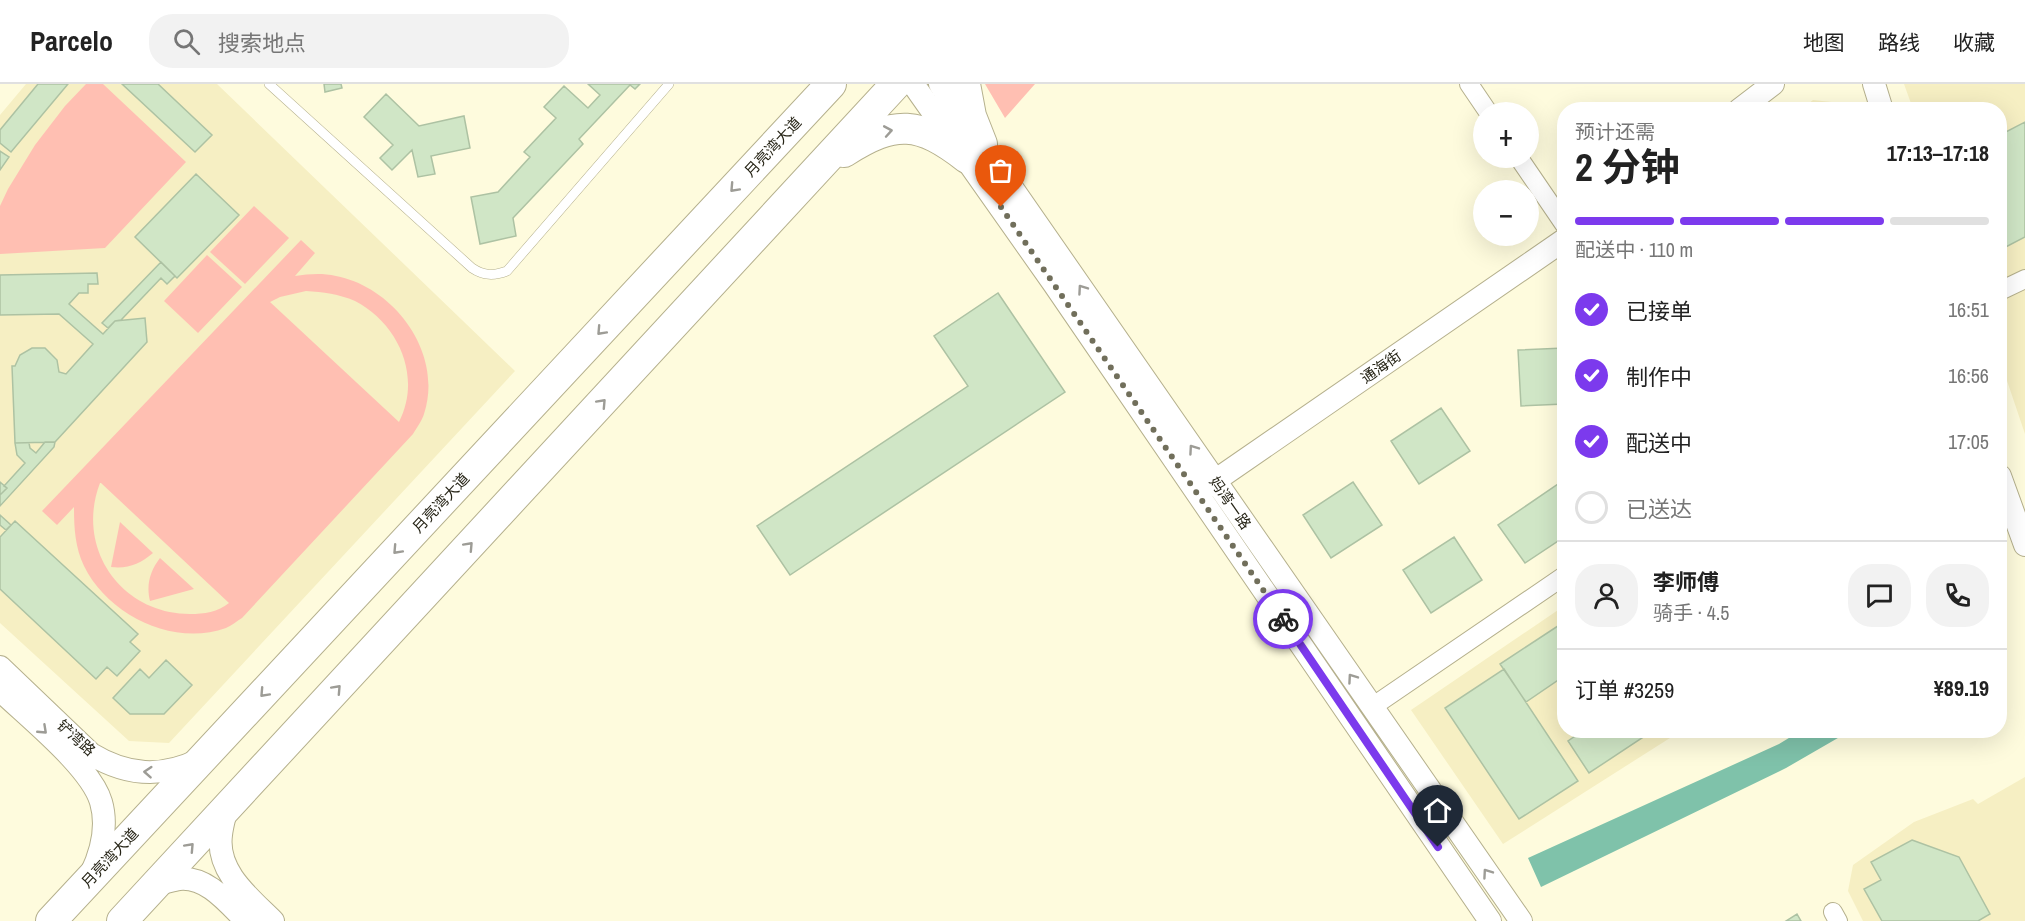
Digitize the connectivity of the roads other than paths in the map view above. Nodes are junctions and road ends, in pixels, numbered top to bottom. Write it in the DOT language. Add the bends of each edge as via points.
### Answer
graph roads {
  1 [pos="269,84"];
  2 [pos="669,84"];
  3 [pos="815,84"];
  4 [pos="831,84"];
  5 [pos="896,84"];
  6 [pos="913,84"];
  7 [pos="940,84"];
  8 [pos="965,84"];
  9 [pos="1469,84"];
  10 [pos="1773,84"];
  11 [pos="1874,84"];
  12 [pos="1481,102"];
  13 [pos="1749,102"];
  14 [pos="1880,102"];
  15 [pos="789,130"];
  16 [pos="974,151"];
  17 [pos="819,168"];
  18 [pos="1526,168"];
  19 [pos="1557,214"];
  20 [pos="1557,245"];
  21 [pos="2025,279"];
  22 [pos="2007,288"];
  23 [pos="1206,487"];
  24 [pos="2007,495"];
  25 [pos="2025,544"];
  26 [pos="1557,581"];
  27 [pos="0,667"];
  28 [pos="0,690"];
  29 [pos="1372,707"];
  30 [pos="204,758"];
  31 [pos="227,807"];
  32 [pos="87,882"];
  33 [pos="156,884"];
  34 [pos="51,921"];
  35 [pos="122,921"];
  36 [pos="246,921"];
  37 [pos="273,921"];
  38 [pos="1490,921"];
  39 [pos="1521,921"];
  1 -- 2 [label="lane" via="472,268 487,275 507,270"];
  3 -- 15 [label="main road"];
  4 -- 15 [label="main road, 月亮湾大道"];
  5 -- 17 [label="main road"];
  6 -- 16 [label="street, 妈湾一路"];
  7 -- 16 [label="street, 妈湾一路"];
  8 -- 16 [label="main road"];
  9 -- 12 [label="street"];
  10 -- 13 [label="street"];
  11 -- 14 [label="street"];
  15 -- 30 [label="main road, 月亮湾大道, one-way"];
  17 -- 16 [label="main road, one-way" via="876,134 895,129 921,130"];
  16 -- 23 [label="street, 妈湾一路"];
  31 -- 17 [label="main road, one-way"];
  18 -- 19 [label="street"];
  20 -- 23 [label="street, 通海街"];
  21 -- 22 [label="street"];
  29 -- 23 [label="street, 妈湾一路, one-way"];
  23 -- 38 [label="street, 妈湾一路"];
  24 -- 25 [label="street"];
  26 -- 29 [label="street"];
  30 -- 27 [label="street, 铲湾路, one-way" via="180,769 156,773 107,764 91,754"];
  28 -- 32 [label="street, 铲湾路, one-way" via="77,763 101,802 102,840"];
  39 -- 29 [label="street, 妈湾一路, one-way"];
  30 -- 32 [label="main road, 月亮湾大道"];
  33 -- 31 [label="main road, one-way"];
  31 -- 37 [label="street" via="220,836 229,871 237,885"];
  32 -- 34 [label="main road, 月亮湾大道"];
  33 -- 35 [label="main road"];
  33 -- 36 [label="street" via="181,879 204,884"];
}
